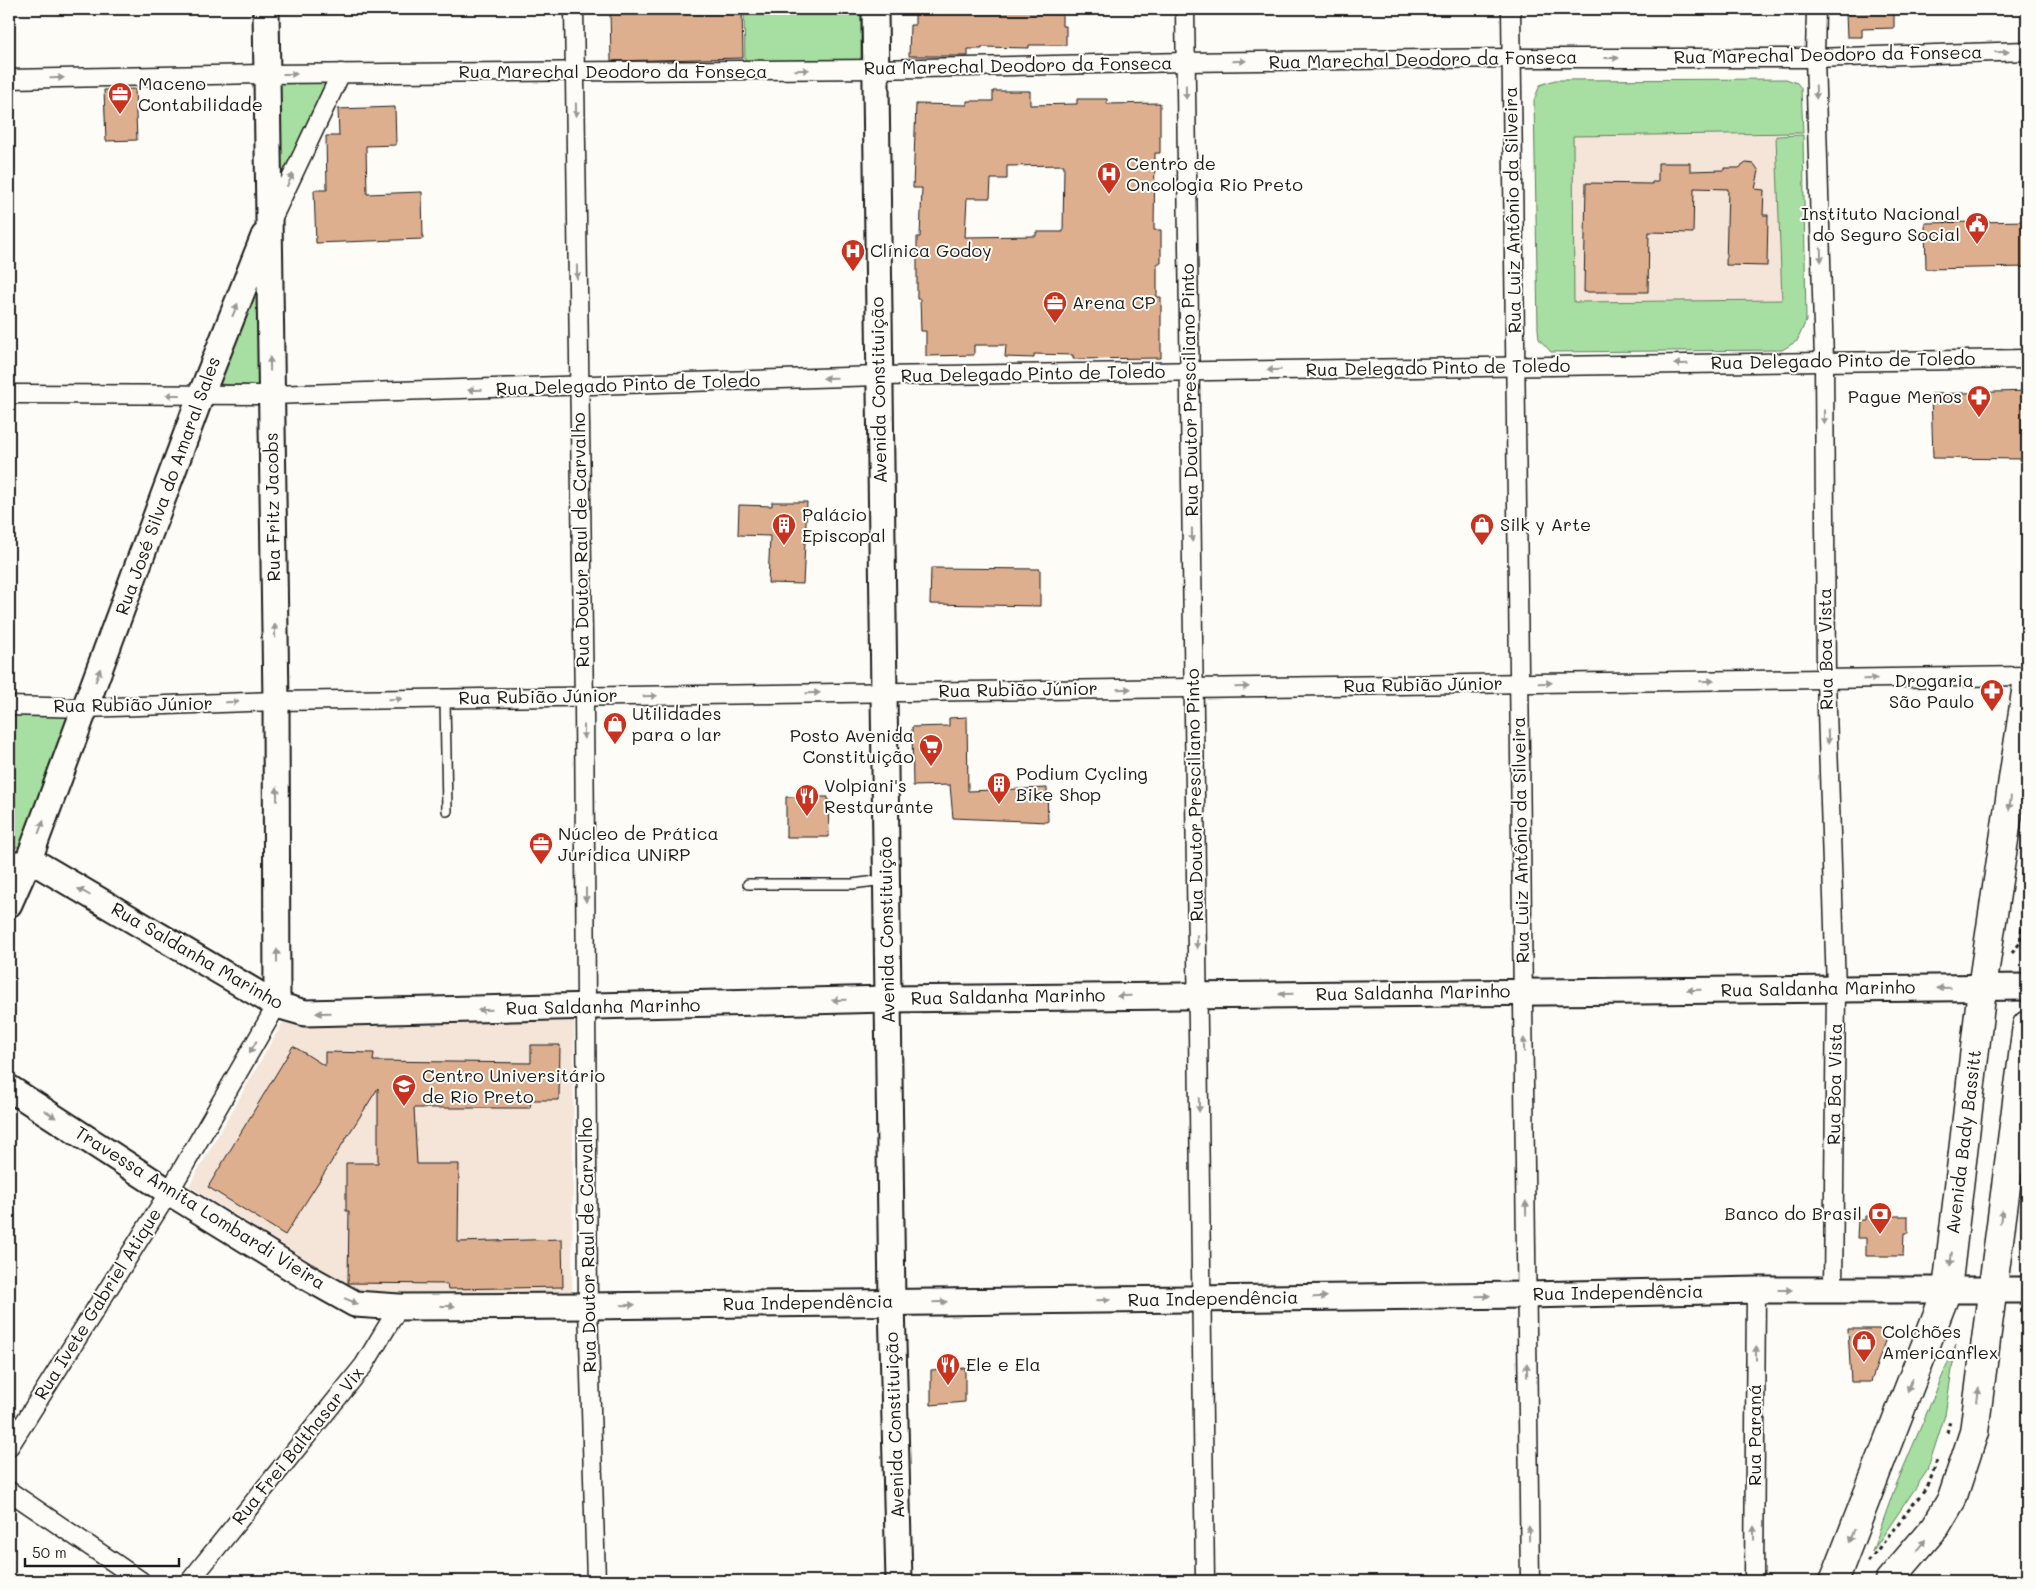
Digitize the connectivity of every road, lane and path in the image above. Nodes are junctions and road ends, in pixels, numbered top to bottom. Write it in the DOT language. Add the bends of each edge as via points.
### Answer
graph roads {
  1 [pos="266,9"];
  2 [pos="574,9"];
  3 [pos="875,9"];
  4 [pos="1185,9"];
  5 [pos="1511,9"];
  6 [pos="1816,9"];
  7 [pos="2027,51"];
  8 [pos="1512,58"];
  9 [pos="1815,58"];
  10 [pos="1185,62"];
  11 [pos="876,69"];
  12 [pos="575,72"];
  13 [pos="267,74"];
  14 [pos="341,74"];
  15 [pos="9,79"];
  16 [pos="269,224"];
  17 [pos="2027,359"];
  18 [pos="1824,361"];
  19 [pos="1515,367"];
  20 [pos="1190,372"];
  21 [pos="879,376"];
  22 [pos="578,387"];
  23 [pos="9,394"];
  24 [pos="201,395"];
  25 [pos="271,395"];
  26 [pos="2027,676"];
  27 [pos="1826,679"];
  28 [pos="1519,683"];
  29 [pos="2027,685"];
  30 [pos="1194,688"];
  31 [pos="883,692"];
  32 [pos="584,697"];
  33 [pos="445,699"];
  34 [pos="276,701"];
  35 [pos="9,706"];
  36 [pos="86,708"];
  37 [pos="447,811"];
  38 [pos="19,861"];
  39 [pos="886,880"];
  40 [pos="2027,880"];
  41 [pos="748,884"];
  42 [pos="9,904"];
  43 [pos="2011,953"];
  44 [pos="2027,987"];
  45 [pos="1982,988"];
  46 [pos="1836,989"];
  47 [pos="1523,992"];
  48 [pos="1198,995"];
  49 [pos="888,998"];
  50 [pos="277,1005"];
  51 [pos="586,1007"];
  52 [pos="2027,1025"];
  53 [pos="9,1088"];
  54 [pos="169,1192"];
  55 [pos="1833,1289"];
  56 [pos="1756,1290"];
  57 [pos="1947,1290"];
  58 [pos="1991,1290"];
  59 [pos="2027,1290"];
  60 [pos="1527,1295"];
  61 [pos="1202,1299"];
  62 [pos="892,1302"];
  63 [pos="399,1306"];
  64 [pos="588,1306"];
  65 [pos="1951,1411"];
  66 [pos="1945,1440"];
  67 [pos="9,1447"];
  68 [pos="1939,1457"];
  69 [pos="9,1491"];
  70 [pos="1866,1565"];
  71 [pos="141,1581"];
  72 [pos="190,1581"];
  73 [pos="596,1581"];
  74 [pos="899,1581"];
  75 [pos="1205,1581"];
  76 [pos="1530,1581"];
  77 [pos="1754,1581"];
  78 [pos="1834,1581"];
  79 [pos="1889,1581"];
  1 -- 13 [label="street, Rua Fritz Jacobs"];
  2 -- 12 [label="street, Rua Doutor Raul de Carvalho"];
  3 -- 11 [label="street, Avenida Constituição"];
  4 -- 10 [label="street, Rua Doutor Presciliano Pinto"];
  5 -- 8 [label="street, Rua Luiz Antônio da Silveira"];
  6 -- 9 [label="street, Rua Boa Vista"];
  9 -- 7 [label="street, Rua Marechal Deodoro da Fonseca, one-way"];
  8 -- 9 [label="street, Rua Marechal Deodoro da Fonseca, one-way"];
  10 -- 8 [label="street, Rua Marechal Deodoro da Fonseca, one-way"];
  8 -- 19 [label="street, Rua Luiz Antônio da Silveira"];
  9 -- 18 [label="street, Rua Boa Vista, one-way"];
  10 -- 11 [label="street, Rua Marechal Deodoro da Fonseca"];
  10 -- 20 [label="street, Rua Doutor Presciliano Pinto, one-way"];
  12 -- 11 [label="street, Rua Marechal Deodoro da Fonseca, one-way"];
  11 -- 21 [label="street, Avenida Constituição"];
  12 -- 14 [label="street, Rua Marechal Deodoro da Fonseca"];
  12 -- 22 [label="street, Rua Doutor Raul de Carvalho, one-way"];
  13 -- 14 [label="street, Rua Marechal Deodoro da Fonseca, one-way"];
  15 -- 13 [label="street, Rua Marechal Deodoro da Fonseca, one-way"];
  13 -- 16 [label="street, Rua Fritz Jacobs"];
  16 -- 14 [label="street, Rua José Silva do Amaral Sales, one-way"];
  24 -- 16 [label="street, Rua José Silva do Amaral Sales, one-way"];
  25 -- 16 [label="street, Rua Fritz Jacobs, one-way"];
  17 -- 18 [label="street, Rua Delegado Pinto de Toledo"];
  18 -- 19 [label="street, Rua Delegado Pinto de Toledo, one-way"];
  18 -- 27 [label="street, Rua Boa Vista, one-way"];
  19 -- 20 [label="street, Rua Delegado Pinto de Toledo, one-way"];
  19 -- 28 [label="street, Rua Luiz Antônio da Silveira"];
  20 -- 21 [label="street, Rua Delegado Pinto de Toledo"];
  20 -- 30 [label="street, Rua Doutor Presciliano Pinto, one-way"];
  21 -- 22 [label="street, Rua Delegado Pinto de Toledo, one-way"];
  21 -- 31 [label="street, Avenida Constituição"];
  22 -- 25 [label="street, Rua Delegado Pinto de Toledo, one-way"];
  22 -- 32 [label="street, Rua Doutor Raul de Carvalho"];
  24 -- 23 [label="street, Rua Delegado Pinto de Toledo, one-way"];
  24 -- 25 [label="street, Rua Delegado Pinto de Toledo"];
  36 -- 24 [label="street, Rua José Silva do Amaral Sales, one-way"];
  34 -- 25 [label="street, Rua Fritz Jacobs, one-way"];
  27 -- 26 [label="street, Rua Rubião Júnior, one-way"];
  28 -- 27 [label="street, Rua Rubião Júnior, one-way"];
  27 -- 46 [label="street, Rua Boa Vista, one-way"];
  30 -- 28 [label="street, Rua Rubião Júnior, one-way"];
  28 -- 47 [label="street, Rua Luiz Antônio da Silveira"];
  29 -- 45 [label="main road, Avenida Bady Bassitt, one-way"];
  31 -- 30 [label="street, Rua Rubião Júnior, one-way"];
  30 -- 48 [label="street, Rua Doutor Presciliano Pinto, one-way"];
  32 -- 31 [label="street, Rua Rubião Júnior, one-way"];
  31 -- 39 [label="street, Avenida Constituição"];
  32 -- 33 [label="street, Rua Rubião Júnior"];
  32 -- 51 [label="street, Rua Doutor Raul de Carvalho, one-way"];
  34 -- 33 [label="street, Rua Rubião Júnior, one-way"];
  33 -- 37 [label="lane"];
  36 -- 34 [label="street, Rua Rubião Júnior, one-way"];
  50 -- 34 [label="street, Rua Fritz Jacobs, one-way"];
  35 -- 36 [label="street, Rua Rubião Júnior"];
  38 -- 36 [label="street, Rua José Silva do Amaral Sales, one-way"];
  38 -- 42 [label="street, Rua José Silva do Amaral Sales"];
  50 -- 38 [label="street, Rua Saldanha Marinho, one-way"];
  39 -- 41 [label="lane" via="852,884"];
  39 -- 49 [label="street, Avenida Constituição"];
  40 -- 43 [label="path" via="2020,943"];
  44 -- 45 [label="street, Rua Saldanha Marinho"];
  45 -- 46 [label="street, Rua Saldanha Marinho, one-way"];
  45 -- 57 [label="main road, Avenida Bady Bassitt, one-way"];
  46 -- 47 [label="street, Rua Saldanha Marinho, one-way"];
  46 -- 55 [label="street, Rua Boa Vista"];
  47 -- 48 [label="street, Rua Saldanha Marinho, one-way"];
  60 -- 47 [label="street, Rua Luiz Antônio da Silveira, one-way"];
  48 -- 49 [label="street, Rua Saldanha Marinho, one-way"];
  48 -- 61 [label="street, Rua Doutor Presciliano Pinto, one-way"];
  49 -- 51 [label="street, Rua Saldanha Marinho, one-way"];
  49 -- 62 [label="street, Avenida Constituição"];
  51 -- 50 [label="street, Rua Saldanha Marinho, one-way" via="306,1013"];
  50 -- 54 [label="street, Rua Ivete Gabriel Atique, one-way"];
  51 -- 64 [label="street, Rua Doutor Raul de Carvalho"];
  58 -- 52 [label="main road, one-way"];
  53 -- 54 [label="street, Travessa Annita Lombardi Vieira, one-way"];
  54 -- 63 [label="street, Travessa Annita Lombardi Vieira, one-way" via="355,1304"];
  54 -- 67 [label="street, Rua Ivete Gabriel Atique"];
  56 -- 55 [label="street, Rua Independência, one-way"];
  55 -- 57 [label="street, Rua Independência"];
  56 -- 60 [label="street, Rua Independência"];
  77 -- 56 [label="street, Rua Paraná, one-way"];
  57 -- 58 [label="street, Rua Independência"];
  57 -- 78 [label="main road, Avenida Bady Bassitt, one-way"];
  58 -- 59 [label="street, Rua Independência"];
  79 -- 58 [label="main road, one-way" via="1936,1526 1952,1499 1974,1432"];
  61 -- 60 [label="street, Rua Independência, one-way"];
  76 -- 60 [label="street, Rua Luiz Antônio da Silveira, one-way"];
  62 -- 61 [label="street, Rua Independência, one-way"];
  61 -- 75 [label="street, Rua Doutor Presciliano Pinto"];
  64 -- 62 [label="street, Rua Independência, one-way"];
  62 -- 74 [label="street, Avenida Constituição"];
  63 -- 64 [label="street, Rua Independência, one-way"];
  63 -- 72 [label="street, Rua Frei Balthasar Vix" via="364,1365"];
  64 -- 73 [label="street, Rua Doutor Raul de Carvalho"];
  65 -- 66 [label="path"];
  68 -- 70 [label="path" via="1928,1484"];
  69 -- 71 [label="street"];
}
